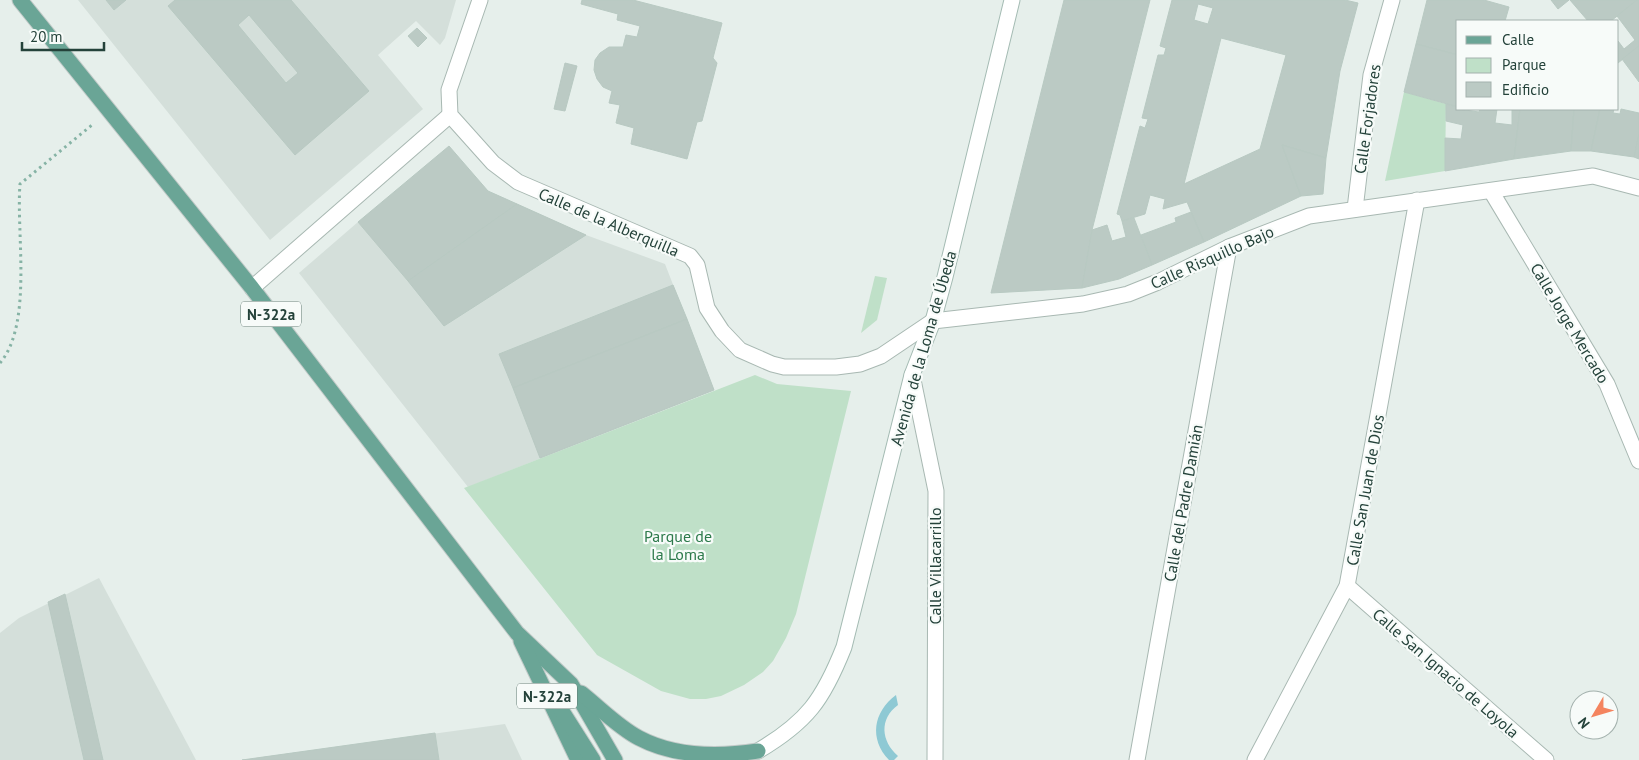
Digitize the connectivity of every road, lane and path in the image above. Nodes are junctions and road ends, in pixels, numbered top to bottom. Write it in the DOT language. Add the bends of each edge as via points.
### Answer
graph roads {
  1 [pos="20,0"];
  2 [pos="480,0"];
  3 [pos="1012,0"];
  4 [pos="1392,0"];
  5 [pos="110,111"];
  6 [pos="450,115"];
  7 [pos="1639,188"];
  8 [pos="1491,191"];
  9 [pos="1417,200"];
  10 [pos="1355,210"];
  11 [pos="1229,247"];
  12 [pos="252,288"];
  13 [pos="933,321"];
  14 [pos="0,362"];
  15 [pos="912,375"];
  16 [pos="1639,462"];
  17 [pos="1347,586"];
  18 [pos="517,633"];
  19 [pos="540,680"];
  20 [pos="571,684"];
  21 [pos="753,755"];
  22 [pos="723,758"];
  23 [pos="578,760"];
  24 [pos="593,760"];
  25 [pos="615,760"];
  26 [pos="935,760"];
  27 [pos="1137,760"];
  28 [pos="1255,760"];
  29 [pos="1546,760"];
  1 -- 5 [label="main road, N-322a"];
  2 -- 6 [label="street" via="449,90"];
  3 -- 13 [label="street, Avenida de la Loma de Úbeda"];
  4 -- 10 [label="street, Calle Forjadores" via="1371,75"];
  5 -- 12 [label="main road, N-322a"];
  5 -- 14 [label="path" via="20,184 18,326 6,356"];
  6 -- 12 [label="street"];
  6 -- 13 [label="street, Calle de la Alberquilla" via="493,164 518,182 690,256 697,264 704,299 714,318 740,350 761,360 798,368 860,364 881,356"];
  7 -- 8 [label="street, Calle Risquillo Bajo" via="1593,176"];
  8 -- 9 [label="street, Calle Risquillo Bajo"];
  8 -- 16 [label="street, Calle Jorge Mercado" via="1607,384"];
  9 -- 10 [label="street, Calle Risquillo Bajo"];
  9 -- 17 [label="street, Calle San Juan de Dios"];
  10 -- 11 [label="street, Calle Risquillo Bajo" via="1309,216"];
  11 -- 13 [label="street, Calle Risquillo Bajo" via="1158,282 1106,300"];
  11 -- 27 [label="street, Calle del Padre Damián"];
  12 -- 18 [label="main road, N-322a"];
  13 -- 15 [label="street, Avenida de la Loma de Úbeda"];
  15 -- 21 [label="street, Avenida de la Loma de Úbeda" via="844,647 833,675 801,721"];
  15 -- 26 [label="street, Calle Villacarrillo" via="936,491"];
  17 -- 28 [label="street, Calle San Juan de Dios"];
  17 -- 29 [label="street, Calle San Ignacio de Loyola"];
  18 -- 19 [label="main road, N-322a"];
  18 -- 20 [label="main road, N-322a"];
  19 -- 23 [label="main road, N-322a"];
  19 -- 24 [label="main road" via="573,725"];
  20 -- 22 [label="main road" via="638,737 677,751"];
  20 -- 25 [label="main road, N-322a"];
  21 -- 22 [label="main road"];
}
